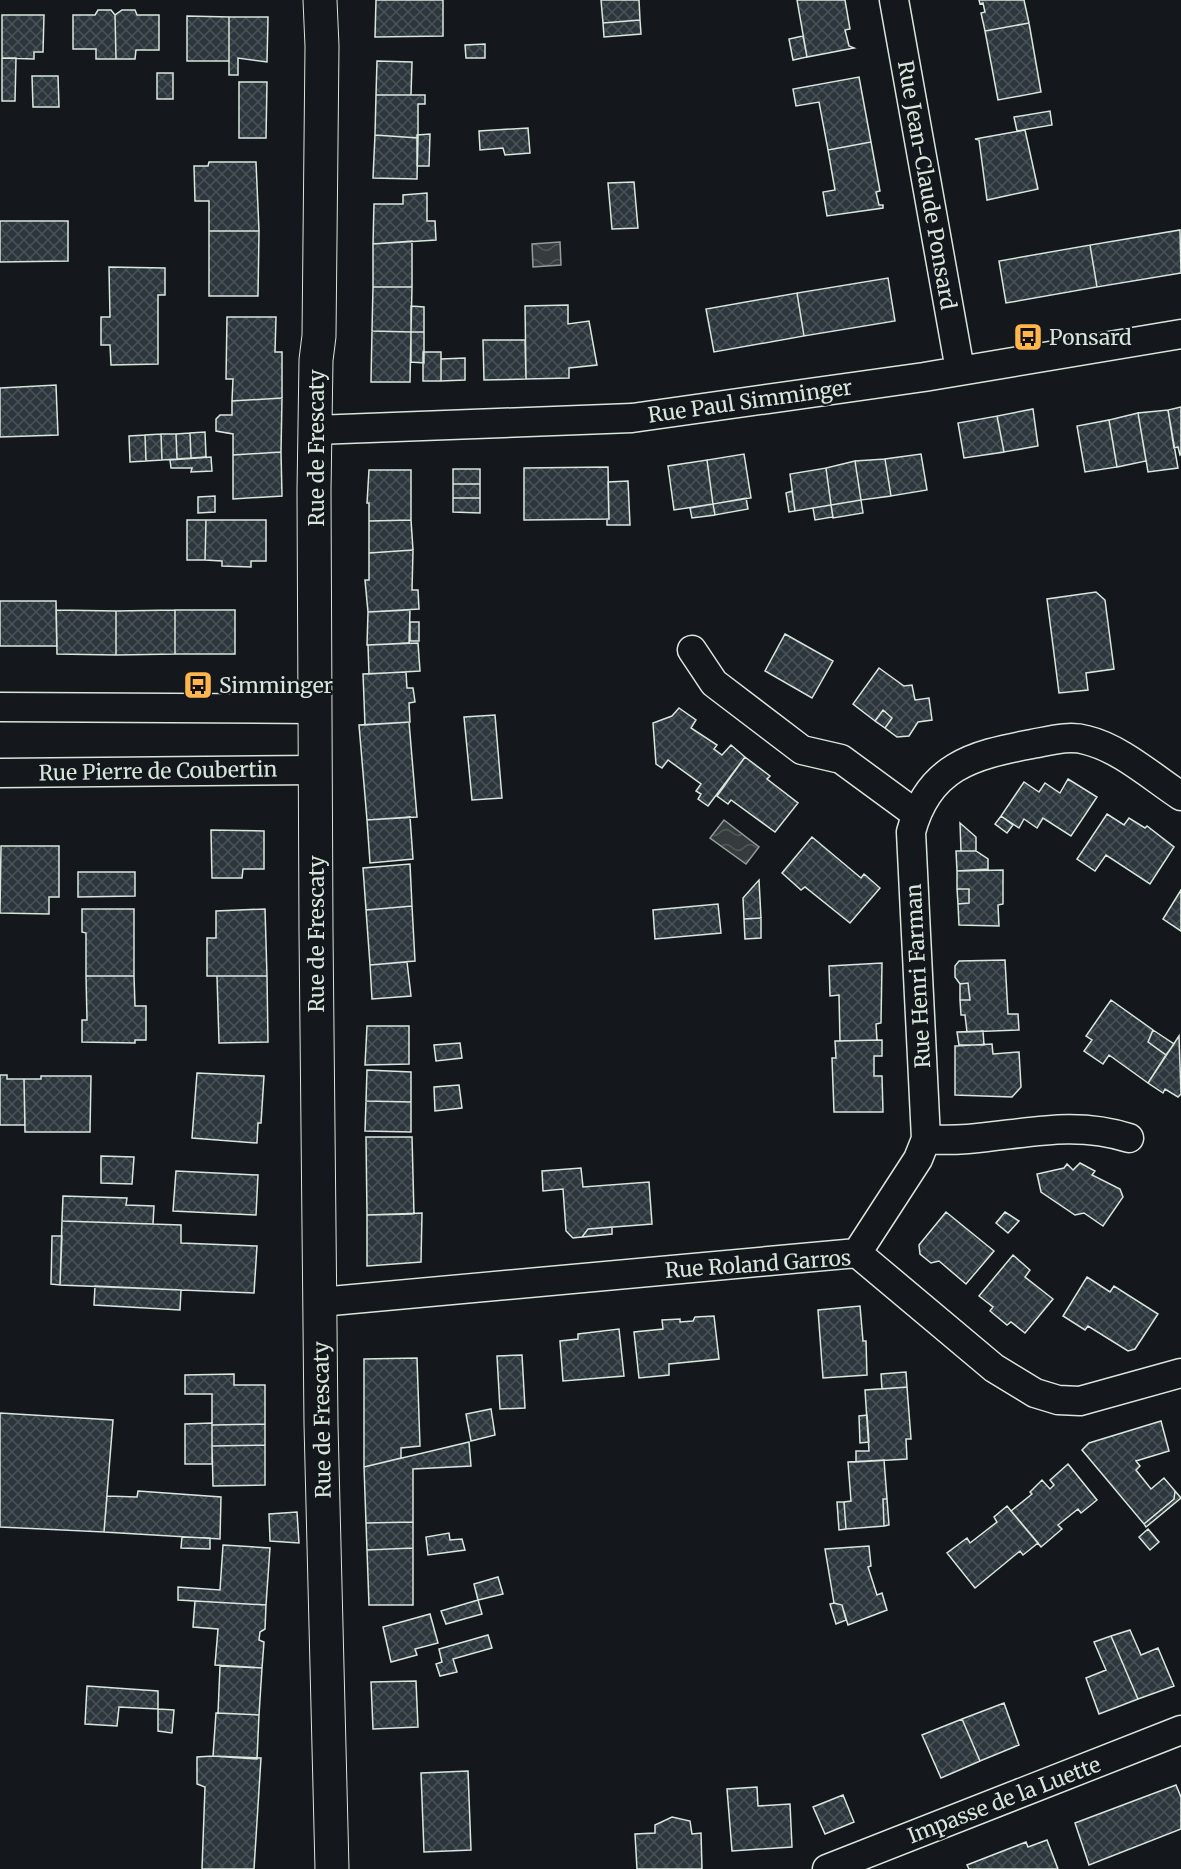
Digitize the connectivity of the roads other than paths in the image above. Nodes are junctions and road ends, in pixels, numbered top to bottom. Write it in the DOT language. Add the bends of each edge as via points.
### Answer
graph roads {
  1 [pos="320,0"];
  2 [pos="894,0"];
  3 [pos="1181,334"];
  4 [pos="960,370"];
  5 [pos="315,430"];
  6 [pos="692,650"];
  7 [pos="0,707"];
  8 [pos="316,709"];
  9 [pos="316,770"];
  10 [pos="0,773"];
  11 [pos="1181,796"];
  12 [pos="916,814"];
  13 [pos="1129,1138"];
  14 [pos="926,1139"];
  15 [pos="857,1253"];
  16 [pos="320,1302"];
  17 [pos="1181,1373"];
  18 [pos="1181,1730"];
  19 [pos="332,1869"];
  20 [pos="827,1869"];
  1 -- 5 [label="street, Rue de Frescaty" via="320,325"];
  2 -- 4 [label="street, Rue Jean-Claude Ponsard"];
  3 -- 4 [label="street, Rue Paul Simminger"];
  4 -- 5 [label="street, Rue Paul Simminger" via="632,418"];
  5 -- 8 [label="street, Rue de Frescaty"];
  6 -- 12 [label="street" via="714,683 802,750 841,759"];
  7 -- 8 [label="street"];
  8 -- 9 [label="street, Rue de Frescaty"];
  9 -- 10 [label="street, Rue Pierre de Coubertin"];
  9 -- 16 [label="street, Rue de Frescaty"];
  11 -- 12 [label="street, Rue Henri Farman" via="1108,748 1086,739 1063,738 971,758 937,784"];
  12 -- 14 [label="street, Rue Henri Farman" via="911,832"];
  13 -- 14 [label="street" via="1104,1130 1071,1127 948,1141"];
  14 -- 15 [label="street, Rue Henri Farman" via="918,1159"];
  15 -- 16 [label="street, Rue Roland Garros"];
  15 -- 17 [label="street, Rue Roland Garros" via="994,1368 1035,1394 1080,1401"];
  16 -- 19 [label="street, Rue de Frescaty"];
  18 -- 20 [label="street, Impasse de la Luette"];
}
